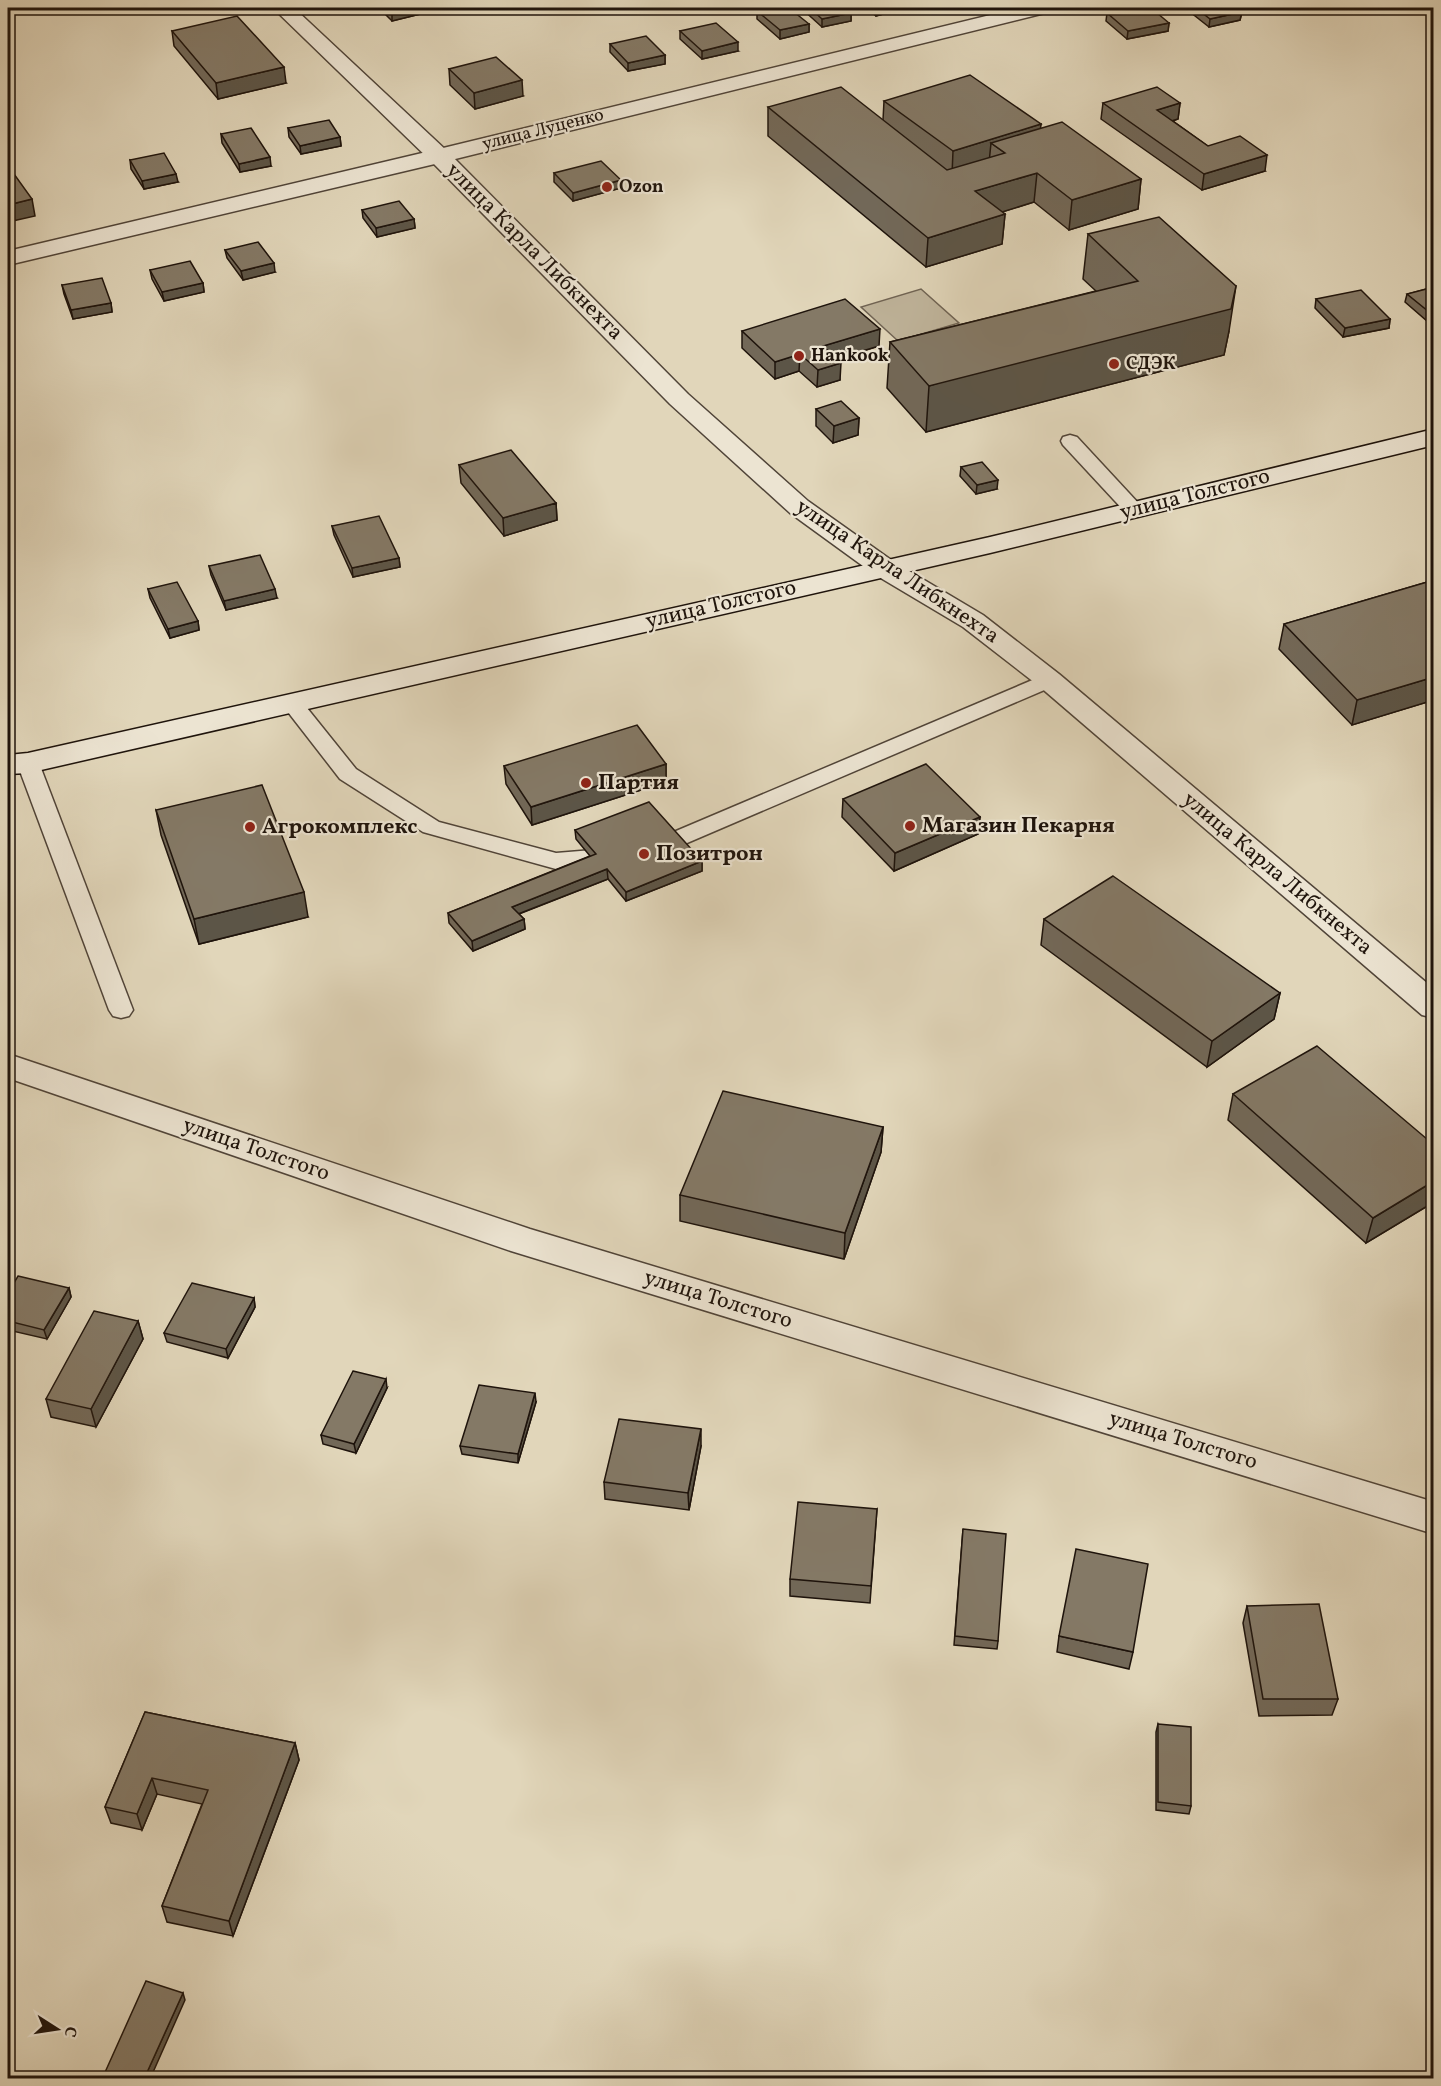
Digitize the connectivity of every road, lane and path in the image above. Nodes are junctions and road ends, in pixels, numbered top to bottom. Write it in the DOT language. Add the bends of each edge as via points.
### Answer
graph roads {
  1 [pos="284,8"];
  2 [pos="1042,8"];
  3 [pos="439,156"];
  4 [pos="8,258"];
  5 [pos="1434,437"];
  6 [pos="1070,441"];
  7 [pos="1134,510"];
  8 [pos="884,568"];
  9 [pos="1049,680"];
  10 [pos="292,703"];
  11 [pos="18,764"];
  12 [pos="1434,1007"];
  13 [pos="121,1010"];
  14 [pos="8,1066"];
  15 [pos="1434,1518"];
  1 -- 3 [label="street, улица Карла Либкнехта"];
  2 -- 3 [label="street, улица Луценко"];
  3 -- 4 [label="street, улица Луценко"];
  3 -- 8 [label="street, улица Карла Либкнехта" via="679,399 799,507"];
  5 -- 7 [label="street, улица Толстого"];
  6 -- 7 [label="lane"];
  7 -- 8 [label="street, улица Толстого"];
  8 -- 9 [label="street, улица Карла Либкнехта" via="973,621"];
  8 -- 10 [label="street, улица Толстого"];
  9 -- 10 [label="lane" via="644,854 556,861 431,827 348,774"];
  9 -- 12 [label="street, улица Карла Либкнехта"];
  10 -- 11 [label="street, улица Толстого"];
  11 -- 13 [label="lane"];
  14 -- 15 [label="street, улица Толстого" via="524,1241"];
}
